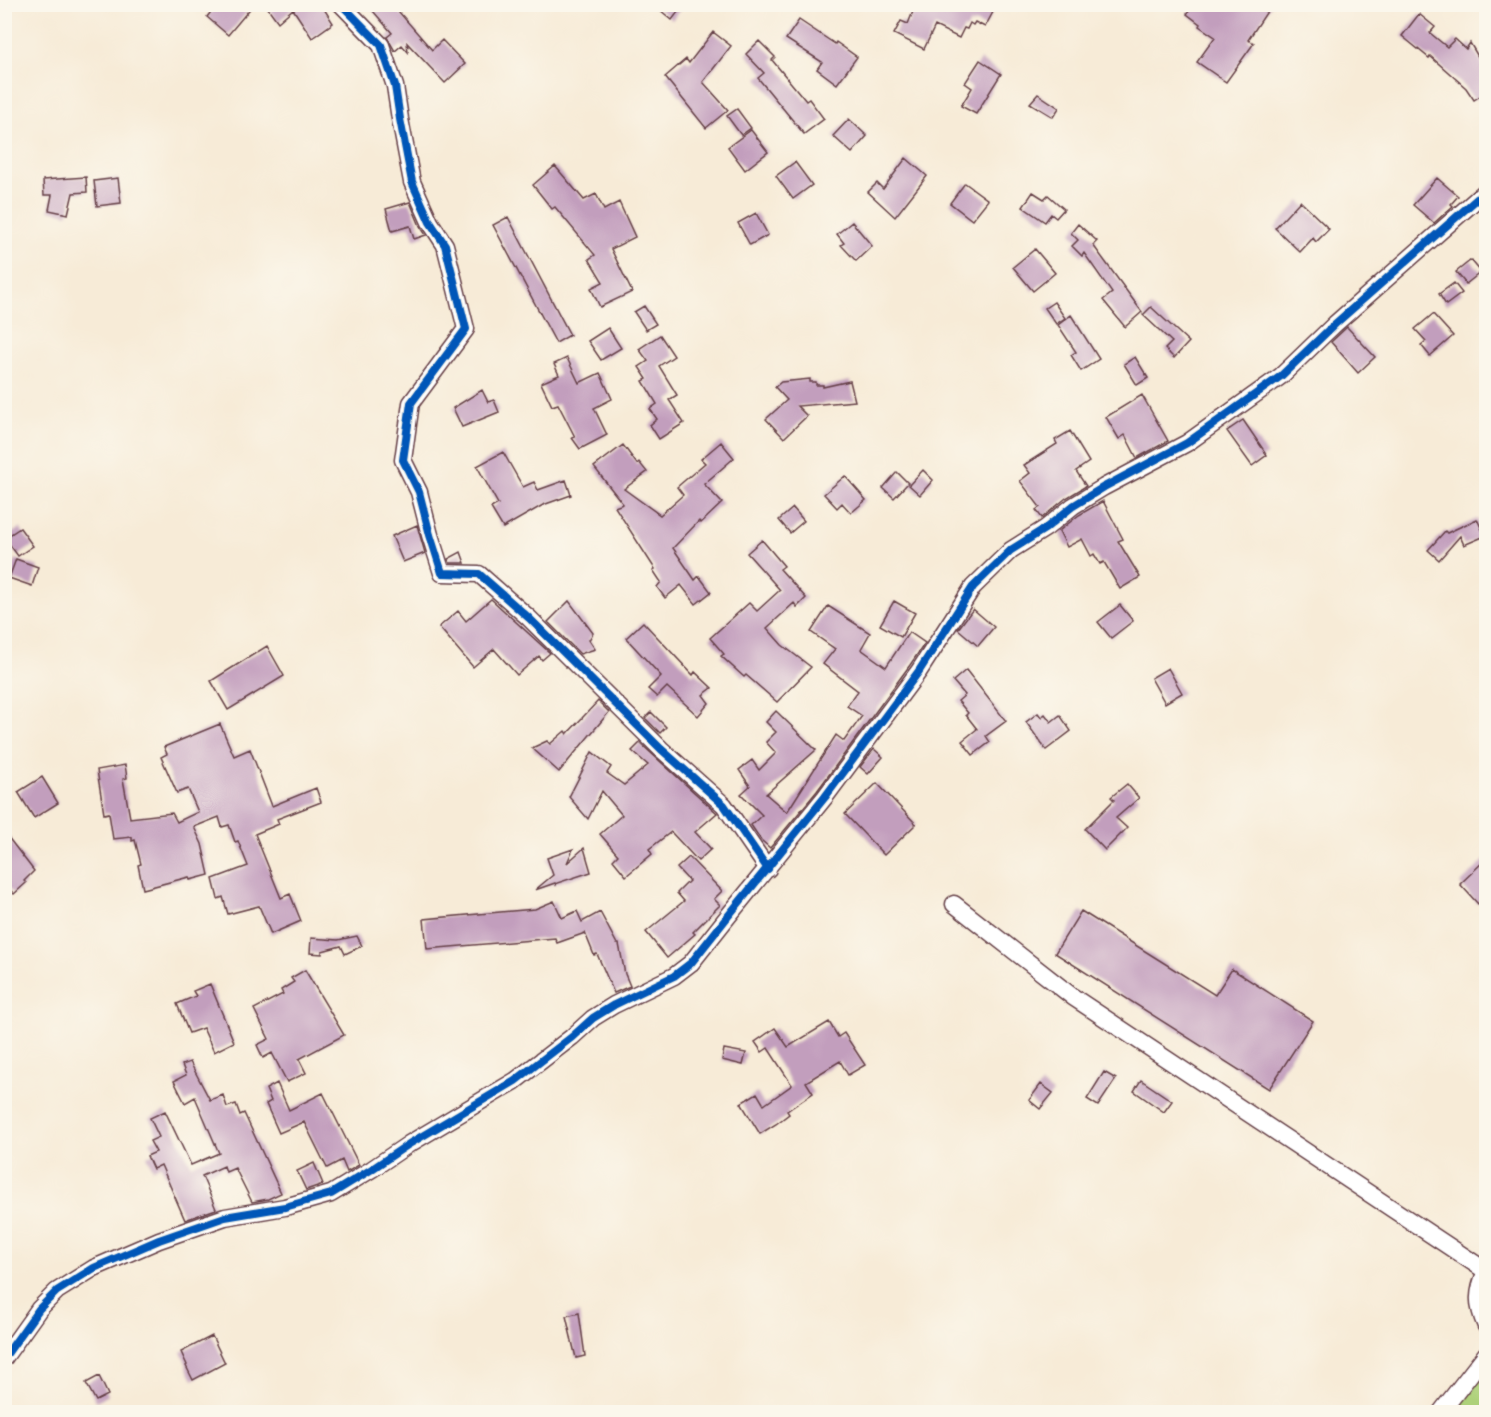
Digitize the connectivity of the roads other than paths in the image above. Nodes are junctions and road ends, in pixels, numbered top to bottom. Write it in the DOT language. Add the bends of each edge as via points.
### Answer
graph roads {
  1 [pos="341,4"];
  2 [pos="1486,191"];
  3 [pos="768,869"];
  4 [pos="954,904"];
  5 [pos="1486,1271"];
  6 [pos="1486,1326"];
  7 [pos="1486,1354"];
  8 [pos="4,1358"];
  9 [pos="1441,1413"];
  1 -- 3 [label="street" via="381,45 395,86 412,182 445,245 466,329 411,403 403,460 419,492 442,573 479,574 529,618 661,749 724,805"];
  2 -- 3 [label="street" via="1281,376 1186,443 1104,487 1011,550 973,587 919,671"];
  3 -- 8 [label="street" via="691,963 674,976 592,1018 515,1082 331,1194 225,1217 94,1268 57,1291 39,1309"];
  4 -- 5 [label="street" via="1073,997"];
  5 -- 6 [label="street" via="1479,1290 1479,1308"];
  7 -- 9 [label="street"];
}
